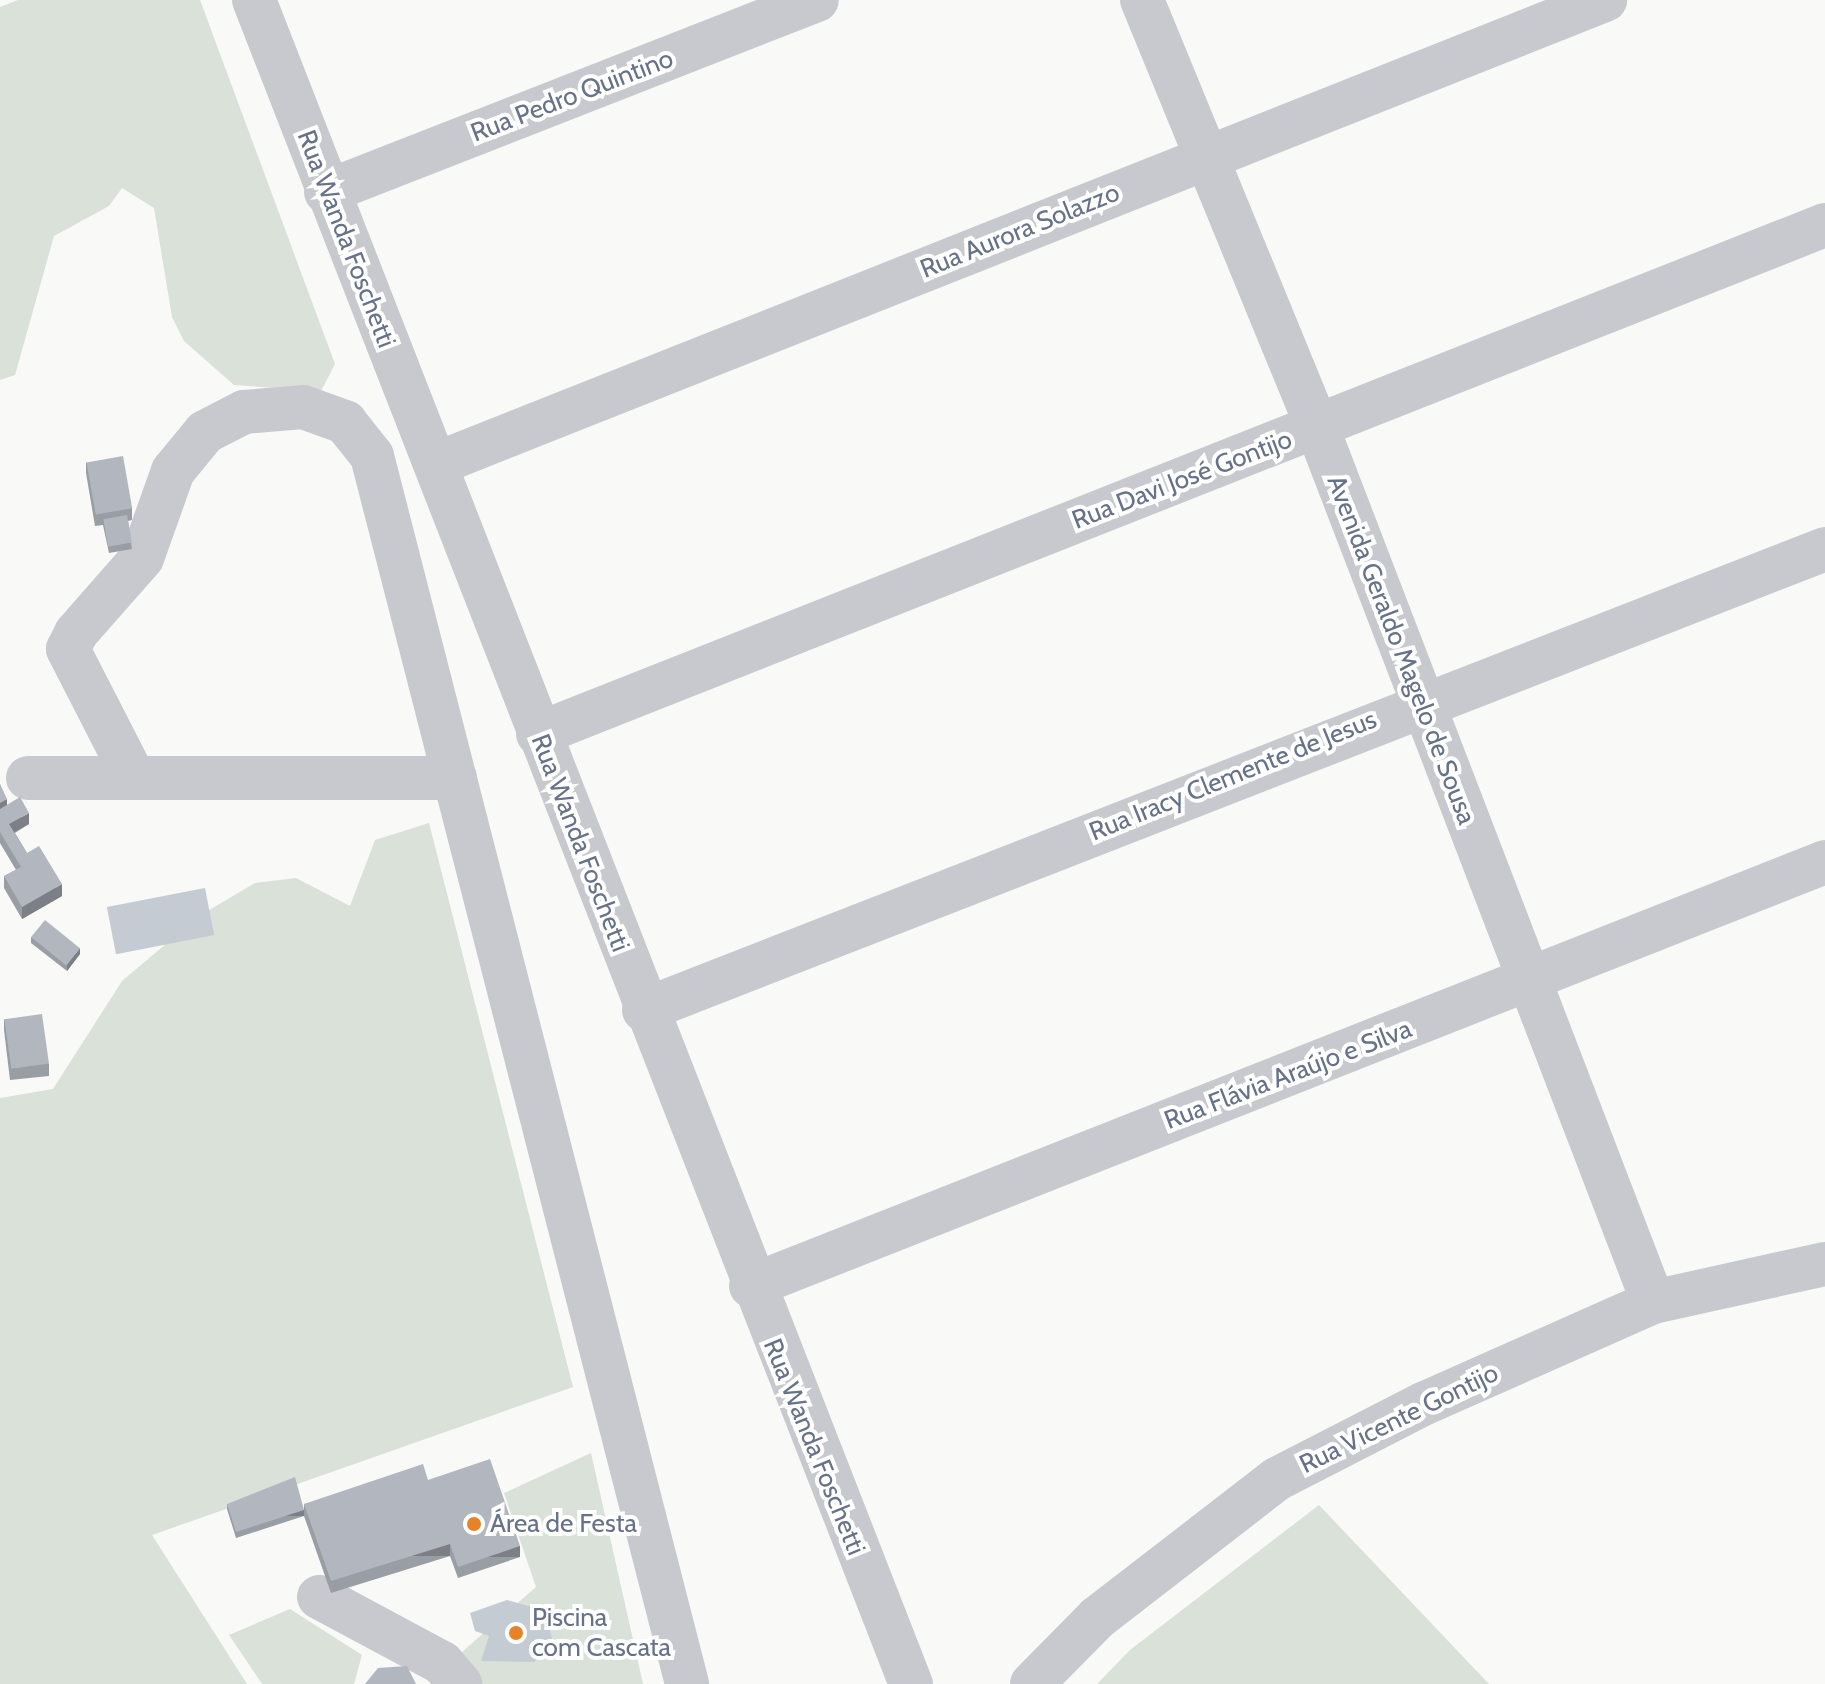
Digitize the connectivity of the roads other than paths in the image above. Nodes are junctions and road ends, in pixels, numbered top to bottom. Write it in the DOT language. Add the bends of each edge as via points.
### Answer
graph roads {
  1 [pos="254,0"];
  2 [pos="817,0"];
  3 [pos="1142,0"];
  4 [pos="1605,0"];
  5 [pos="1205,157"];
  6 [pos="326,192"];
  7 [pos="1825,225"];
  8 [pos="1317,427"];
  9 [pos="436,464"];
  10 [pos="1825,549"];
  11 [pos="1419,702"];
  12 [pos="538,734"];
  13 [pos="28,778"];
  14 [pos="134,778"];
  15 [pos="455,778"];
  16 [pos="1825,862"];
  17 [pos="1527,981"];
  18 [pos="644,1010"];
  19 [pos="1825,1264"];
  20 [pos="751,1286"];
  21 [pos="1653,1302"];
  22 [pos="319,1597"];
  23 [pos="460,1684"];
  24 [pos="687,1684"];
  25 [pos="911,1684"];
  26 [pos="1032,1684"];
  1 -- 6 [label="street, Rua Wanda Foschetti"];
  2 -- 6 [label="street, Rua Pedro Quintino"];
  3 -- 5 [label="street, Avenida Geraldo Magelo de Sousa"];
  4 -- 5 [label="street, Rua Aurora Solazzo"];
  5 -- 8 [label="street, Avenida Geraldo Magelo de Sousa"];
  5 -- 9 [label="street, Rua Aurora Solazzo"];
  6 -- 9 [label="street, Rua Wanda Foschetti"];
  7 -- 8 [label="street, Rua Davi José Gontijo"];
  8 -- 11 [label="street, Avenida Geraldo Magelo de Sousa"];
  8 -- 12 [label="street, Rua Davi José Gontijo"];
  9 -- 12 [label="street, Rua Wanda Foschetti"];
  10 -- 11 [label="street, Rua Iracy Clemente de Jesus"];
  11 -- 17 [label="street, Avenida Geraldo Magelo de Sousa"];
  11 -- 18 [label="street, Rua Iracy Clemente de Jesus"];
  12 -- 18 [label="street, Rua Wanda Foschetti"];
  13 -- 14 [label="street"];
  14 -- 15 [label="street"];
  14 -- 15 [label="street" via="68,649 142,558 173,471 205,432 244,412 303,407 345,422 372,456"];
  15 -- 24 [label="street"];
  16 -- 17 [label="street, Rua Flávia Araújo e Silva"];
  17 -- 20 [label="street, Rua Flávia Araújo e Silva"];
  17 -- 21 [label="street, Avenida Geraldo Magelo de Sousa"];
  18 -- 20 [label="street, Rua Wanda Foschetti"];
  19 -- 21 [label="street, Rua Vicente Gontijo"];
  20 -- 25 [label="street, Rua Wanda Foschetti"];
  21 -- 26 [label="street, Rua Vicente Gontijo" via="1423,1404 1277,1479 1097,1618"];
  22 -- 23 [label="street" via="442,1663"];
}
